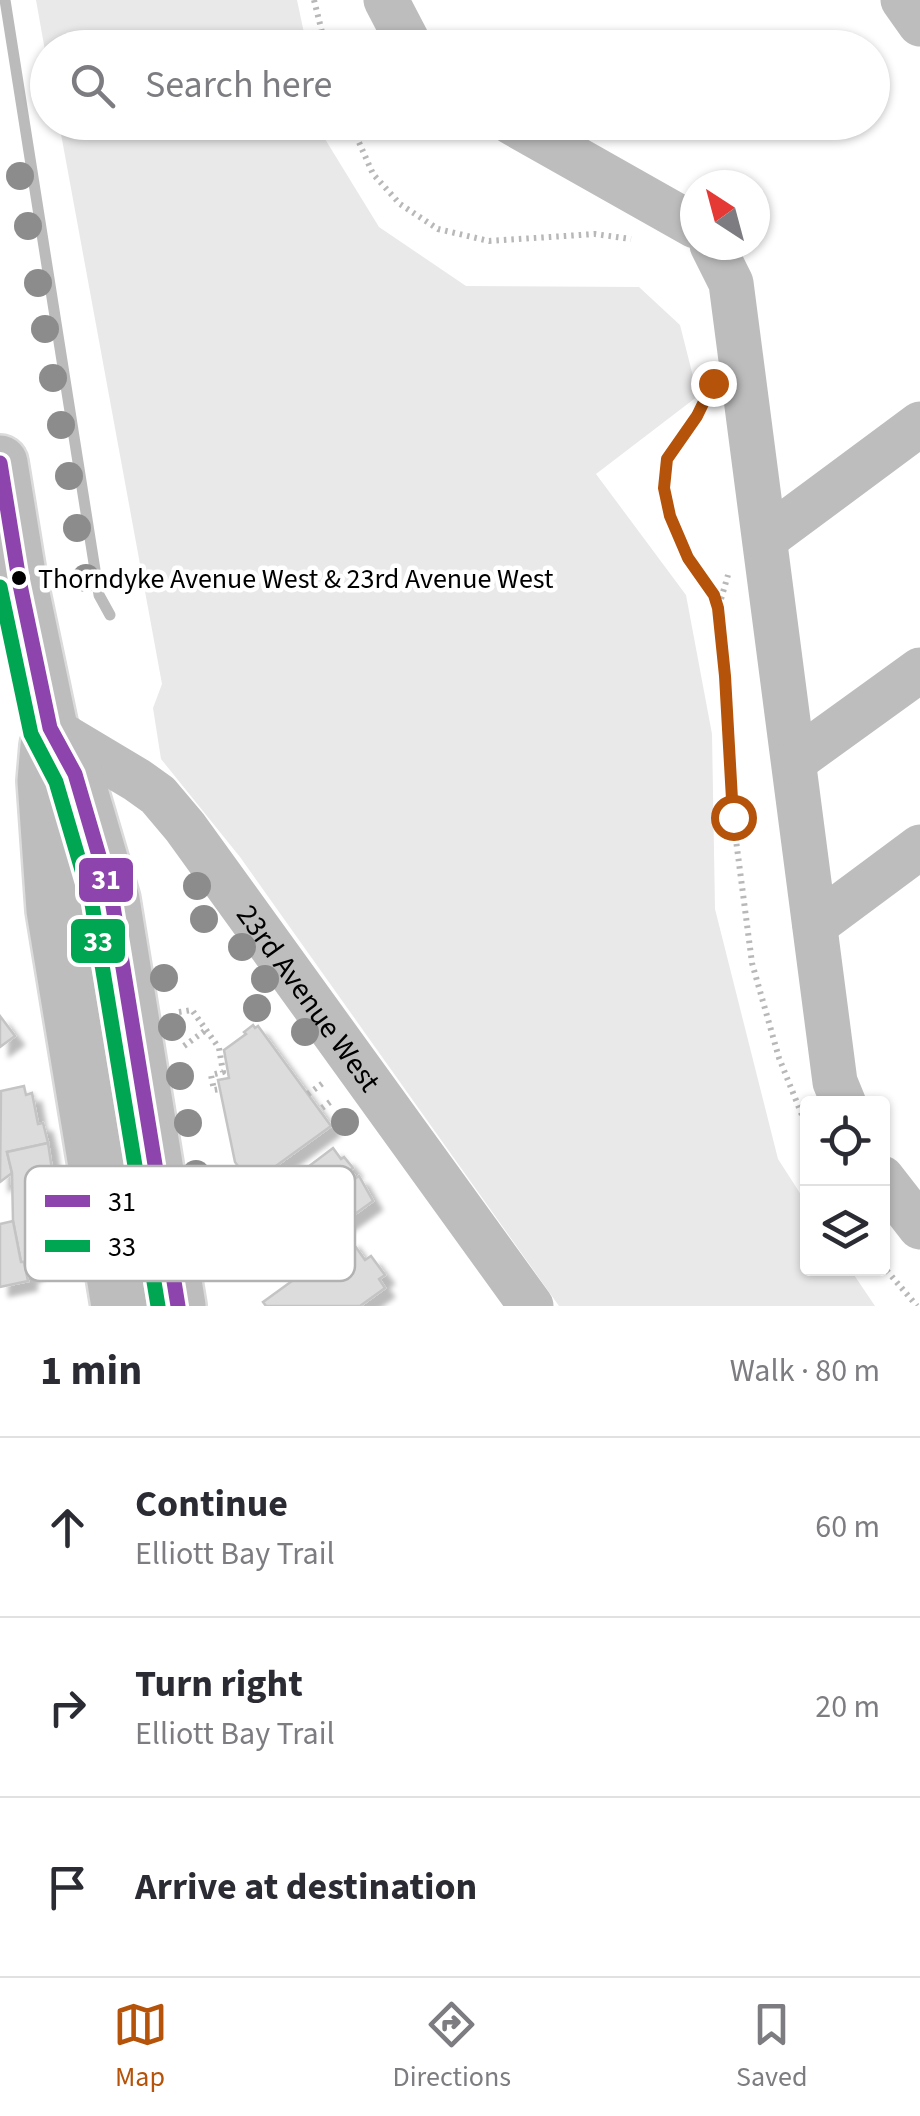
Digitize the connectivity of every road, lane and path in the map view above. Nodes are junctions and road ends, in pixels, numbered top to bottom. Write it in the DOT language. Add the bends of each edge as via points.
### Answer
graph roads {
  1 [pos="314,0"];
  2 [pos="386,0"];
  3 [pos="902,0"];
  4 [pos="920,24"];
  5 [pos="322,30"];
  6 [pos="402,30"];
  7 [pos="358,140"];
  8 [pos="543,140"];
  9 [pos="680,218"];
  10 [pos="642,240"];
  11 [pos="719,260"];
  12 [pos="713,383"];
  13 [pos="920,424"];
  14 [pos="0,462"];
  15 [pos="765,539"];
  16 [pos="920,670"];
  17 [pos="50,728"];
  18 [pos="794,761"];
  19 [pos="920,848"];
  20 [pos="815,924"];
  21 [pos="179,1012"];
  22 [pos="206,1030"];
  23 [pos="184,1046"];
  24 [pos="328,1079"];
  25 [pos="220,1089"];
  26 [pos="308,1094"];
  27 [pos="841,1096"];
  28 [pos="800,1110"];
  29 [pos="95,1166"];
  30 [pos="155,1166"];
  31 [pos="888,1186"];
  32 [pos="920,1227"];
  33 [pos="890,1274"];
  34 [pos="114,1281"];
  35 [pos="174,1281"];
  36 [pos="118,1306"];
  37 [pos="178,1306"];
  38 [pos="531,1306"];
  39 [pos="917,1306"];
  1 -- 5 [label="path"];
  2 -- 6 [label="street"];
  3 -- 4 [label="street"];
  7 -- 10 [label="path" via="373,174 400,204 438,230 489,241 595,234"];
  8 -- 9 [label="street"];
  11 -- 15 [label="street" via="731,284"];
  12 -- 28 [label="path" via="667,459 664,488 688,558 718,608 752,963"];
  13 -- 15 [label="street"];
  14 -- 17 [label="main road"];
  15 -- 18 [label="street"];
  16 -- 18 [label="street"];
  17 -- 29 [label="main road" via="45,781 54,910"];
  17 -- 30 [label="main road" via="75,774 112,900"];
  17 -- 38 [label="street, 23rd Avenue West" via="137,780 185,827"];
  18 -- 20 [label="street"];
  19 -- 20 [label="street"];
  20 -- 27 [label="street"];
  21 -- 22 [label="path" via="192,1010"];
  22 -- 23 [label="path"];
  22 -- 25 [label="path" via="219,1048 223,1072 211,1075 214,1090"];
  24 -- 26 [label="path"];
  31 -- 32 [label="street"];
  33 -- 39 [label="path"];
  34 -- 36 [label="main road"];
  35 -- 37 [label="main road"];
}
